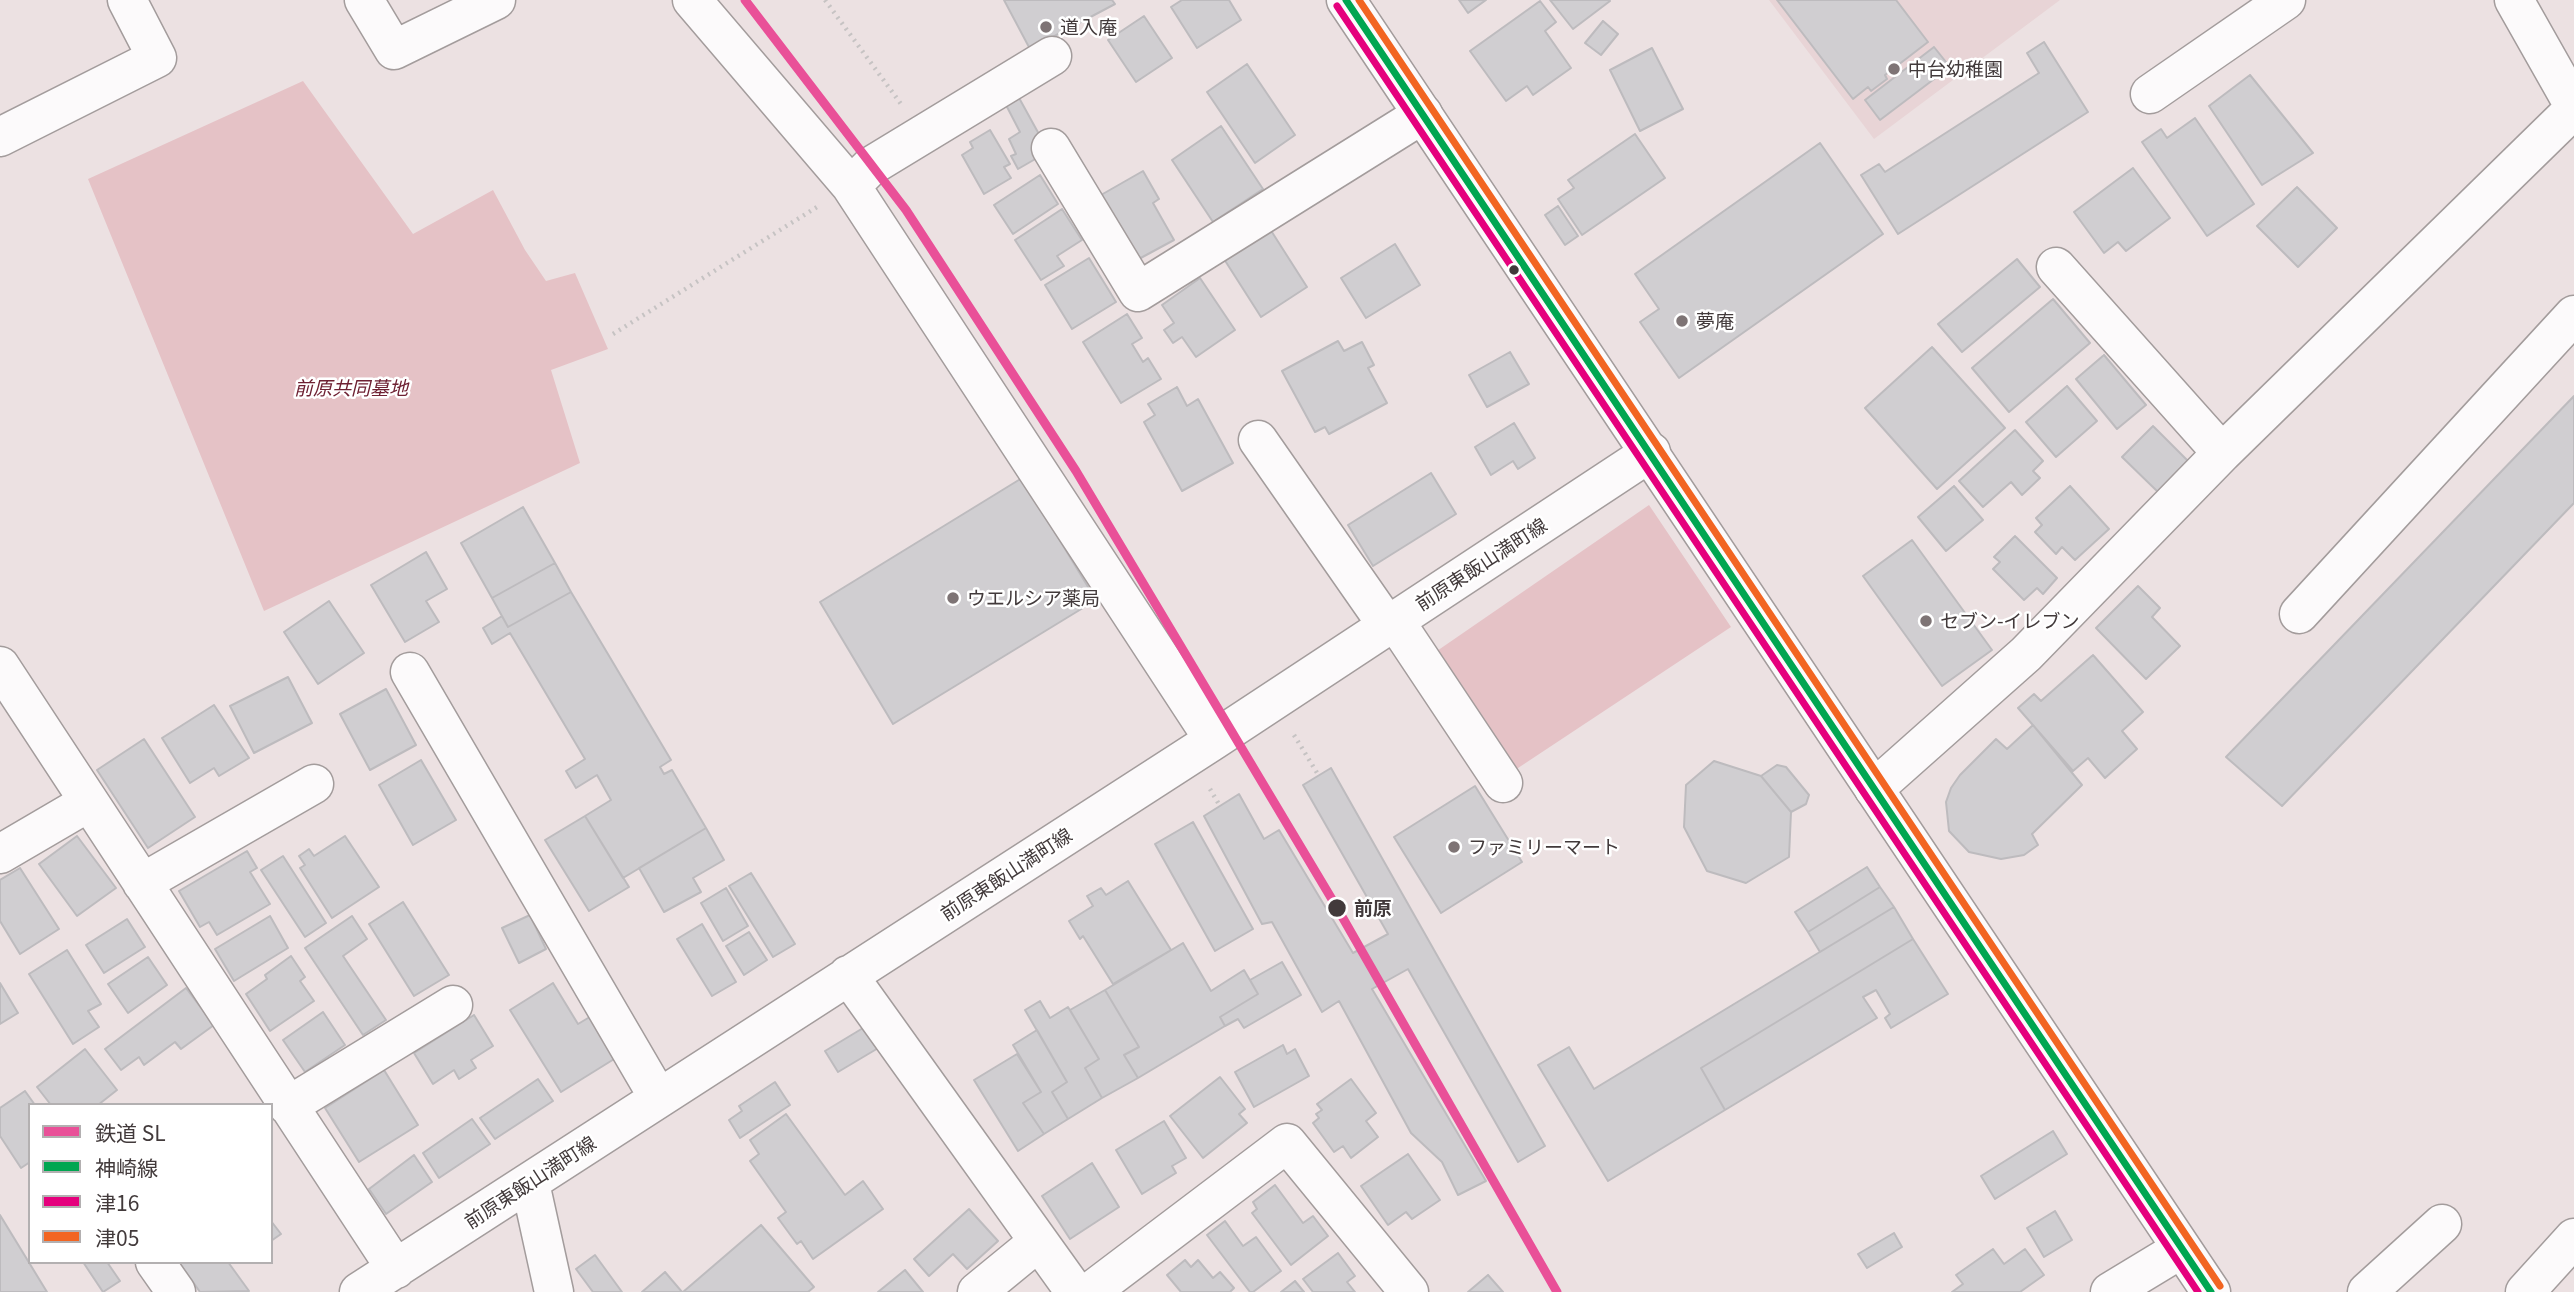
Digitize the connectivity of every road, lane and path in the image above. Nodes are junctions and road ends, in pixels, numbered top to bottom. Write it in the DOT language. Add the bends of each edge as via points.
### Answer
graph roads {
  1 [pos="127,0"];
  2 [pos="364,0"];
  3 [pos="496,0"];
  4 [pos="692,0"];
  5 [pos="825,0"];
  6 [pos="1346,0"];
  7 [pos="2286,0"];
  8 [pos="2514,0"];
  9 [pos="1052,56"];
  10 [pos="2150,94"];
  11 [pos="2574,107"];
  12 [pos="1423,114"];
  13 [pos="922,133"];
  14 [pos="0,137"];
  15 [pos="1051,148"];
  16 [pos="851,186"];
  17 [pos="2056,267"];
  18 [pos="2574,315"];
  19 [pos="613,334"];
  20 [pos="1258,440"];
  21 [pos="1651,453"];
  22 [pos="2222,453"];
  23 [pos="2299,614"];
  24 [pos="1391,623"];
  25 [pos="0,666"];
  26 [pos="410,673"];
  27 [pos="1291,730"];
  28 [pos="1214,740"];
  29 [pos="1319,776"];
  30 [pos="1503,783"];
  31 [pos="314,784"];
  32 [pos="1207,784"];
  33 [pos="1874,789"];
  34 [pos="89,802"];
  35 [pos="1220,806"];
  36 [pos="0,854"];
  37 [pos="142,883"];
  38 [pos="848,975"];
  39 [pos="453,1005"];
  40 [pos="658,1097"];
  41 [pos="289,1105"];
  42 [pos="530,1184"];
  43 [pos="2442,1224"];
  44 [pos="2574,1238"];
  45 [pos="1038,1241"];
  46 [pos="2181,1249"];
  47 [pos="156,1264"];
  48 [pos="396,1269"];
  49 [pos="2530,1290"];
  50 [pos="176,1292"];
  51 [pos="359,1292"];
  52 [pos="554,1292"];
  53 [pos="977,1292"];
  54 [pos="1075,1292"];
  55 [pos="1090,1292"];
  56 [pos="1409,1292"];
  57 [pos="2110,1292"];
  58 [pos="2211,1292"];
  59 [pos="2367,1292"];
  1 -- 14 [label="main road" via="157,58"];
  2 -- 3 [label="main road" via="394,50"];
  4 -- 16 [label="main road"];
  5 -- 13 [label="path"];
  6 -- 12 [label="main road"];
  7 -- 10 [label="main road"];
  8 -- 11 [label="main road"];
  9 -- 13 [label="main road"];
  11 -- 22 [label="main road"];
  12 -- 15 [label="main road" via="1138,292"];
  12 -- 21 [label="main road"];
  13 -- 16 [label="main road" via="871,166"];
  16 -- 19 [label="path"];
  16 -- 28 [label="main road"];
  17 -- 22 [label="main road"];
  18 -- 23 [label="main road"];
  20 -- 24 [label="main road"];
  21 -- 24 [label="main road, 前原東飯山満町線"];
  21 -- 33 [label="main road"];
  22 -- 33 [label="main road" via="2026,654"];
  24 -- 28 [label="main road, 前原東飯山満町線"];
  24 -- 30 [label="main road"];
  25 -- 34 [label="main road"];
  26 -- 40 [label="main road"];
  27 -- 29 [label="path"];
  28 -- 38 [label="main road, 前原東飯山満町線"];
  31 -- 37 [label="main road"];
  32 -- 35 [label="path"];
  33 -- 46 [label="main road"];
  34 -- 36 [label="main road"];
  34 -- 37 [label="main road"];
  37 -- 41 [label="main road"];
  38 -- 40 [label="main road, 前原東飯山満町線"];
  38 -- 45 [label="main road"];
  39 -- 41 [label="main road"];
  40 -- 42 [label="main road, 前原東飯山満町線"];
  41 -- 48 [label="main road"];
  42 -- 48 [label="main road, 前原東飯山満町線"];
  42 -- 52 [label="main road"];
  43 -- 59 [label="main road"];
  44 -- 49 [label="main road"];
  45 -- 53 [label="main road"];
  45 -- 54 [label="main road"];
  46 -- 57 [label="main road"];
  46 -- 58 [label="main road"];
  47 -- 50 [label="main road"];
  48 -- 51 [label="main road, 前原東飯山満町線"];
  55 -- 56 [label="main road" via="1287,1143"];
}
